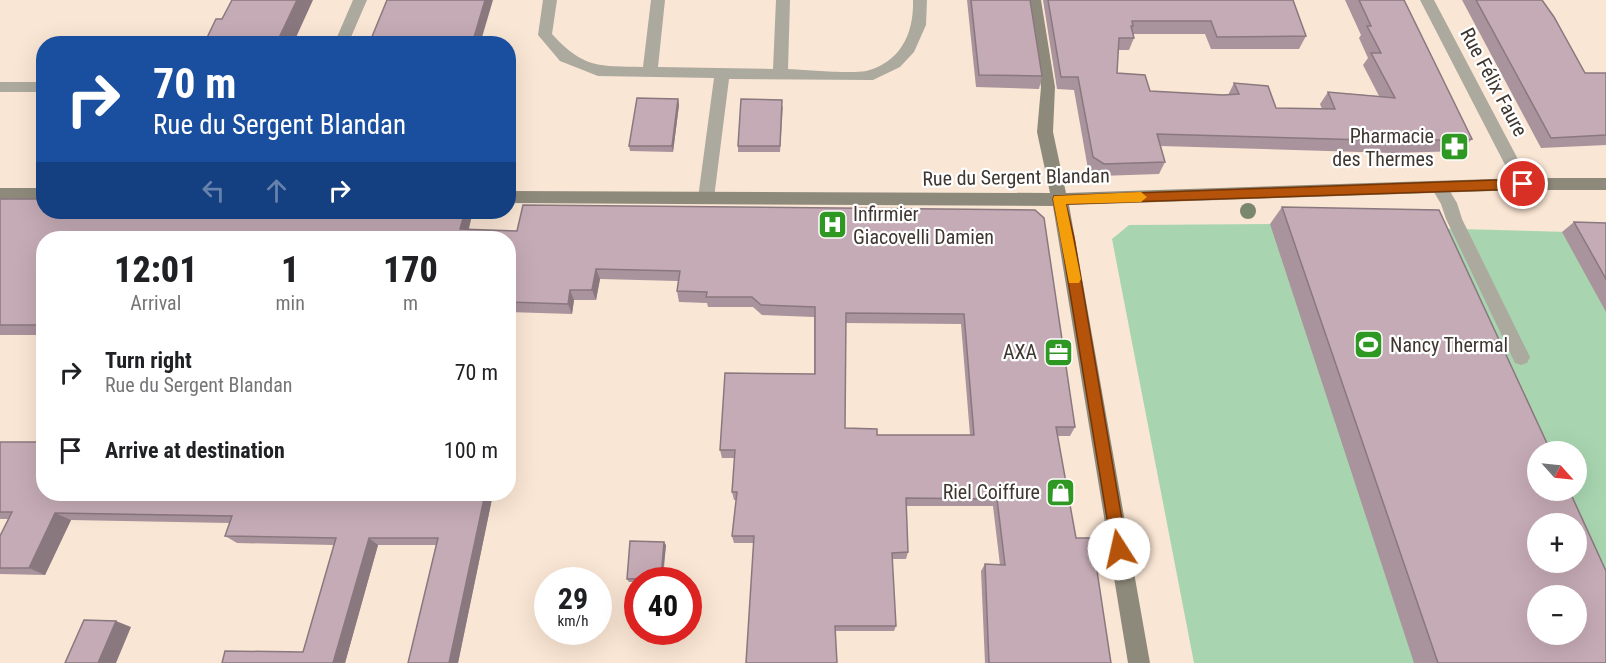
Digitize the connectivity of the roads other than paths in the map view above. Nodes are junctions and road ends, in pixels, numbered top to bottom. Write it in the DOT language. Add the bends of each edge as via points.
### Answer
graph roads {
  1 [pos="360,0"];
  2 [pos="550,0"];
  3 [pos="658,0"];
  4 [pos="783,0"];
  5 [pos="920,0"];
  6 [pos="1034,0"];
  7 [pos="1427,0"];
  8 [pos="344,36"];
  9 [pos="650,72"];
  10 [pos="722,74"];
  11 [pos="780,75"];
  12 [pos="0,87"];
  13 [pos="36,87"];
  14 [pos="1523,184"];
  15 [pos="1606,184"];
  16 [pos="1439,187"];
  17 [pos="0,194"];
  18 [pos="36,194"];
  19 [pos="516,197"];
  20 [pos="706,198"];
  21 [pos="1059,199"];
  22 [pos="1521,357"];
  23 [pos="1139,663"];
  1 -- 8 [label="street"];
  2 -- 9 [label="street" via="545,35 565,57 598,71"];
  3 -- 9 [label="street"];
  4 -- 11 [label="street"];
  5 -- 11 [label="street" via="916,37 898,61 868,76"];
  6 -- 21 [label="street" via="1048,87 1046,132"];
  7 -- 14 [label="street, Rue Félix Faure"];
  9 -- 10 [label="street"];
  10 -- 11 [label="street"];
  10 -- 20 [label="street"];
  12 -- 13 [label="street"];
  14 -- 15 [label="street, Rue du Sergent Blandan"];
  14 -- 16 [label="street, Rue du Sergent Blandan"];
  16 -- 21 [label="street, Rue du Sergent Blandan"];
  16 -- 22 [label="street"];
  17 -- 18 [label="street"];
  19 -- 20 [label="street, Rue du Sergent Blandan"];
  20 -- 21 [label="street, Rue du Sergent Blandan"];
  21 -- 23 [label="street"];
}
